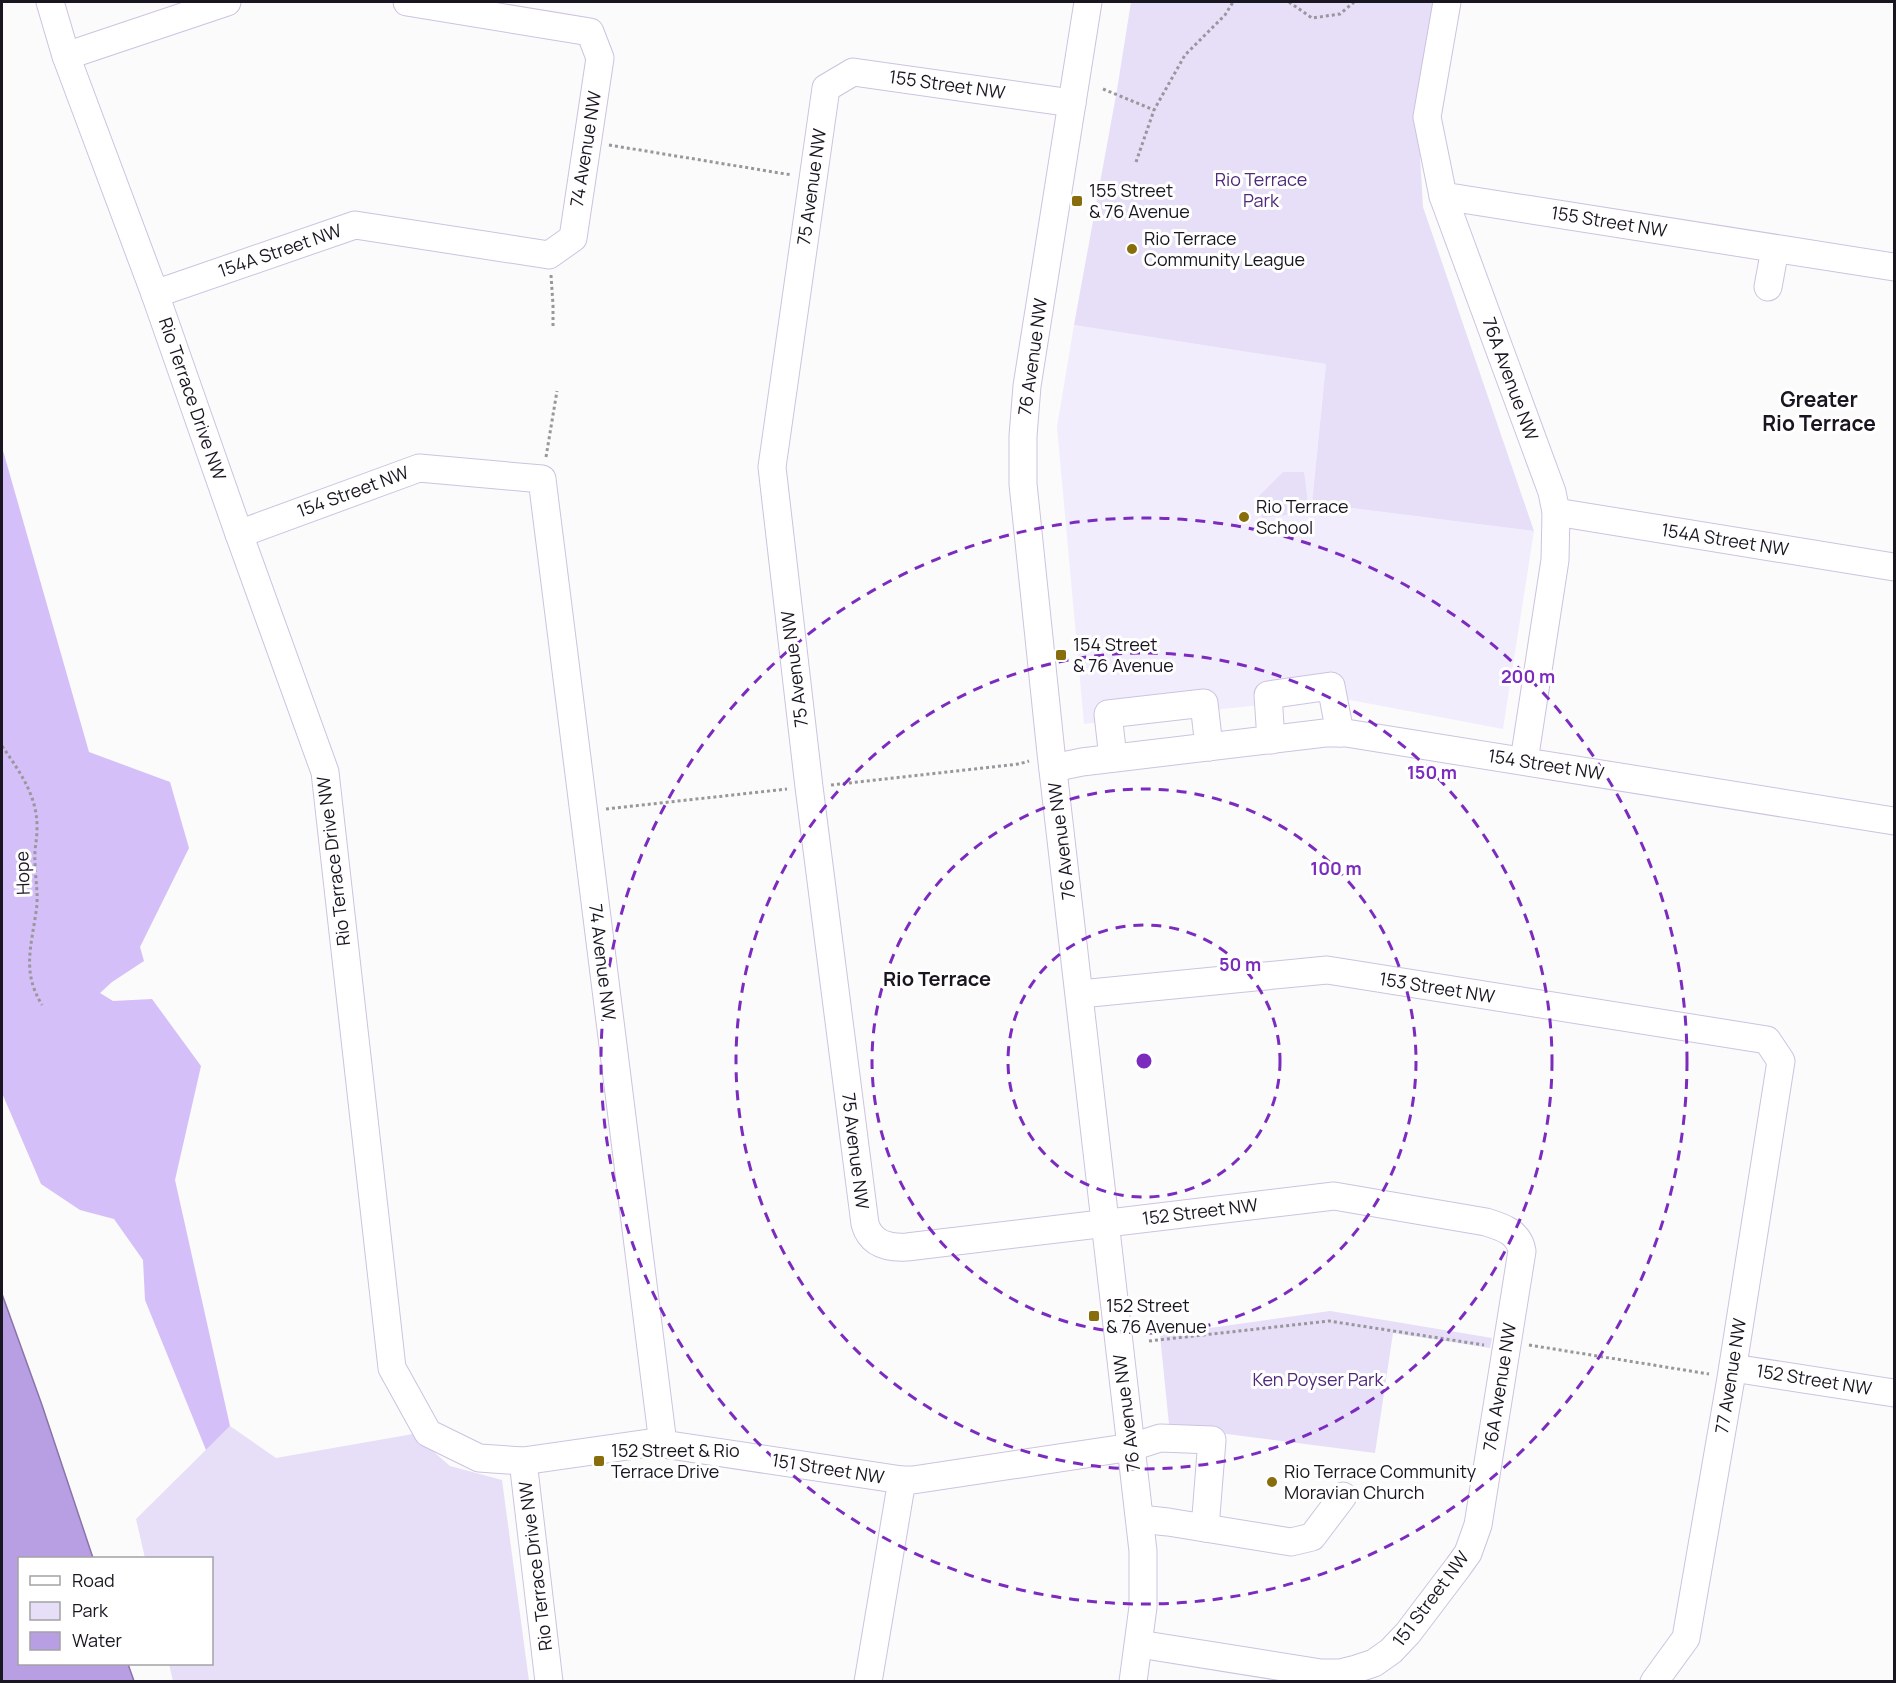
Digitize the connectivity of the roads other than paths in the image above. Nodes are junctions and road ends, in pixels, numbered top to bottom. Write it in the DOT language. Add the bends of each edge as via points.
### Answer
graph roads {
  1 [pos="50,2"];
  2 [pos="227,2"];
  3 [pos="406,2"];
  4 [pos="1088,2"];
  5 [pos="1447,2"];
  6 [pos="66,56"];
  7 [pos="826,88"];
  8 [pos="1072,103"];
  9 [pos="1443,196"];
  10 [pos="1775,249"];
  11 [pos="549,255"];
  12 [pos="1894,267"];
  13 [pos="1768,287"];
  14 [pos="155,294"];
  15 [pos="542,479"];
  16 [pos="1556,512"];
  17 [pos="238,534"];
  18 [pos="1894,567"];
  19 [pos="1340,733"];
  20 [pos="1272,740"];
  21 [pos="1209,747"];
  22 [pos="1113,758"];
  23 [pos="1052,760"];
  24 [pos="1524,761"];
  25 [pos="1894,821"];
  26 [pos="1080,994"];
  27 [pos="1781,1061"];
  28 [pos="1106,1224"];
  29 [pos="1515,1236"];
  30 [pos="881,1244"];
  31 [pos="1732,1373"];
  32 [pos="1894,1393"];
  33 [pos="663,1444"];
  34 [pos="1132,1447"];
  35 [pos="524,1461"];
  36 [pos="902,1480"];
  37 [pos="1343,1496"];
  38 [pos="1140,1519"];
  39 [pos="1205,1528"];
  40 [pos="1474,1540"];
  41 [pos="1139,1644"];
  42 [pos="549,1682"];
  43 [pos="868,1682"];
  44 [pos="1133,1682"];
  45 [pos="1654,1682"];
  1 -- 6 [label="street, Rio Terrace Drive NW"];
  2 -- 6 [label="street"];
  3 -- 11 [label="street, 74 Avenue NW" via="590,32 600,58 573,238"];
  4 -- 8 [label="street, 76 Avenue NW"];
  5 -- 9 [label="street, 76A Avenue NW" via="1427,117"];
  6 -- 14 [label="street, Rio Terrace Drive NW"];
  7 -- 8 [label="street, 155 Street NW" via="853,72"];
  7 -- 30 [label="street, 75 Avenue NW" via="772,467 865,1224 867,1232"];
  8 -- 23 [label="street, 76 Avenue NW" via="1027,386 1022,461"];
  9 -- 10 [label="street, 155 Street NW"];
  9 -- 16 [label="street, 76A Avenue NW"];
  10 -- 12 [label="street, 155 Street NW"];
  10 -- 13 [label="street"];
  11 -- 14 [label="street, 154A Street NW" via="355,225"];
  14 -- 17 [label="street, Rio Terrace Drive NW"];
  15 -- 17 [label="street, 154 Street NW" via="419,468"];
  15 -- 33 [label="street, 74 Avenue NW"];
  16 -- 18 [label="street, 154A Street NW"];
  16 -- 24 [label="street, 76A Avenue NW" via="1555,560"];
  17 -- 35 [label="street, Rio Terrace Drive NW" via="325,772 392,1368 428,1433 478,1458"];
  19 -- 20 [label="street, 154 Street NW"];
  19 -- 20 [label="street" via="1330,686 1268,695"];
  19 -- 24 [label="street, 154 Street NW"];
  20 -- 21 [label="street, 154 Street NW"];
  21 -- 22 [label="street, 154 Street NW"];
  21 -- 22 [label="street" via="1204,703 1108,714"];
  22 -- 23 [label="street, 154 Street NW"];
  23 -- 26 [label="street, 76 Avenue NW"];
  24 -- 25 [label="street, 154 Street NW"];
  26 -- 27 [label="street, 153 Street NW" via="1327,970 1767,1040"];
  26 -- 28 [label="street, 76 Avenue NW"];
  27 -- 31 [label="street, 77 Avenue NW"];
  28 -- 29 [label="street, 152 Street NW" via="1334,1196 1486,1222"];
  28 -- 30 [label="street, 152 Street NW" via="896,1248"];
  28 -- 34 [label="street, 76 Avenue NW"];
  29 -- 40 [label="street, 76A Avenue NW" via="1522,1251"];
  31 -- 32 [label="street, 152 Street NW"];
  31 -- 45 [label="street, 77 Avenue NW" via="1686,1638"];
  33 -- 35 [label="street, 151 Street NW"];
  33 -- 36 [label="street, 151 Street NW"];
  34 -- 36 [label="street, 151 Street NW"];
  34 -- 38 [label="street, 76 Avenue NW"];
  34 -- 39 [label="street, 151 Street NW" via="1160,1438 1212,1440"];
  35 -- 42 [label="street, Rio Terrace Drive NW"];
  36 -- 43 [label="street"];
  37 -- 39 [label="street" via="1312,1537 1291,1542"];
  38 -- 39 [label="street"];
  38 -- 41 [label="street, 76 Avenue NW" via="1144,1575"];
  40 -- 41 [label="street, 151 Street NW" via="1408,1633 1374,1663 1356,1669 1321,1673"];
  41 -- 44 [label="street, 76 Avenue NW"];
}
